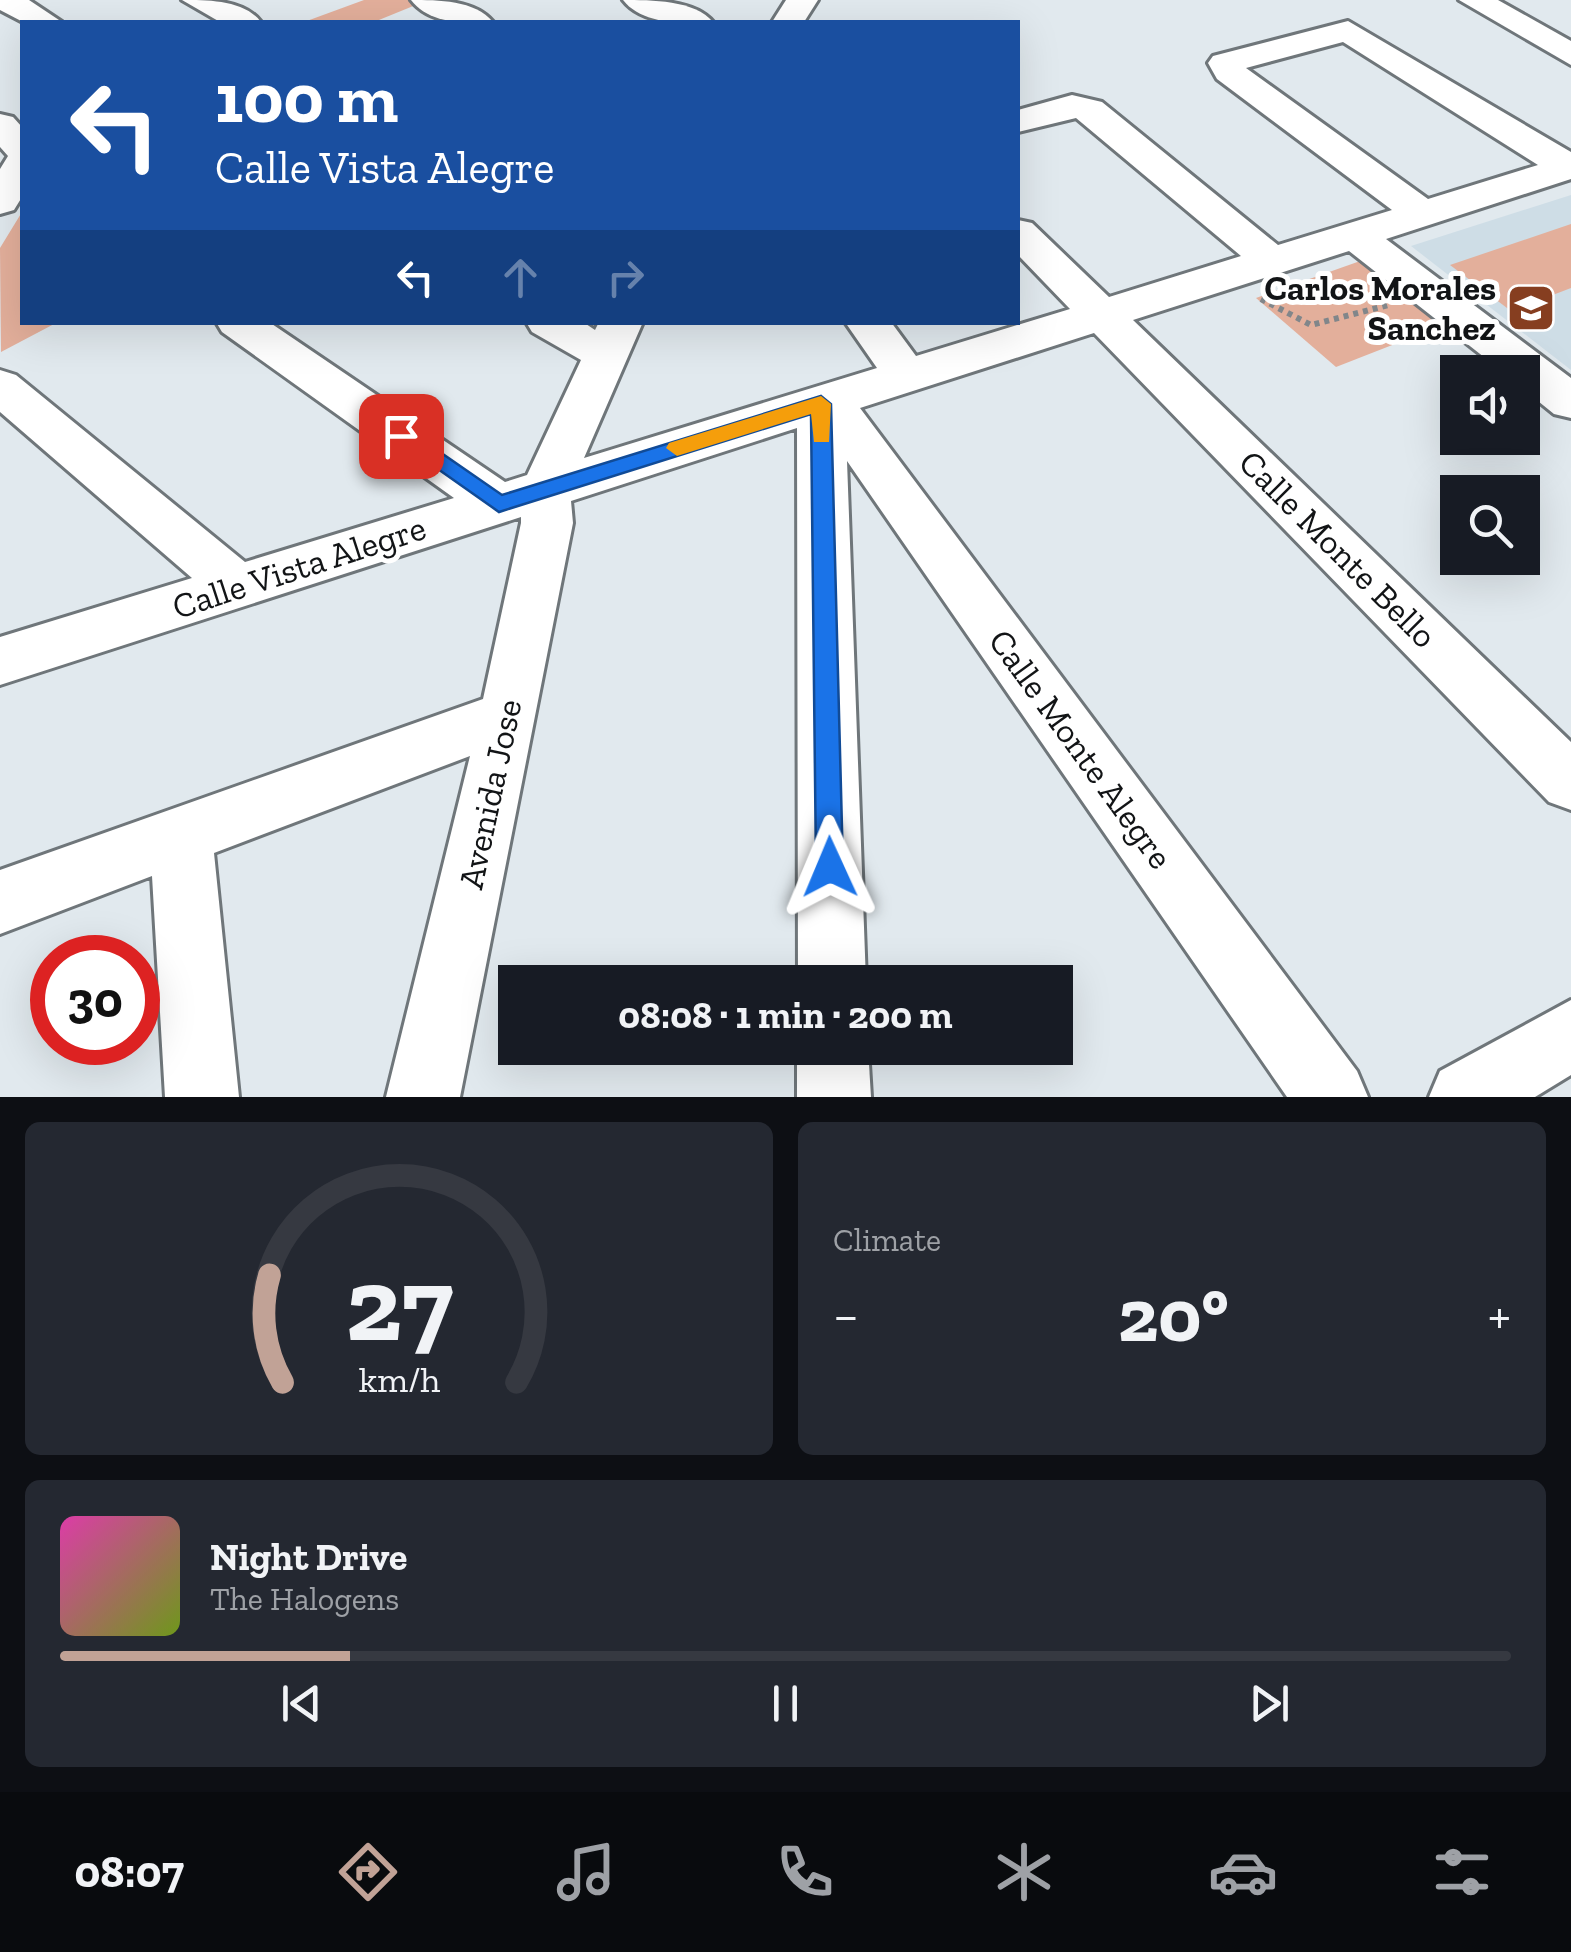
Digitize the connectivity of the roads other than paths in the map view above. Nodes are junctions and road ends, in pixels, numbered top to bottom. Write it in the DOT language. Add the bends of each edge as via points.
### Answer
graph roads {
  1 [pos="5,0"];
  2 [pos="198,0"];
  3 [pos="427,0"];
  4 [pos="639,0"];
  5 [pos="1475,0"];
  6 [pos="42,20"];
  7 [pos="241,20"];
  8 [pos="472,20"];
  9 [pos="692,20"];
  10 [pos="1571,55"];
  11 [pos="1020,121"];
  12 [pos="11,142"];
  13 [pos="1570,168"];
  14 [pos="0,202"];
  15 [pos="1423,214"];
  16 [pos="1020,234"];
  17 [pos="1356,236"];
  18 [pos="1265,280"];
  19 [pos="1104,316"];
  20 [pos="243,325"];
  21 [pos="560,325"];
  22 [pos="869,325"];
  23 [pos="612,338"];
  24 [pos="908,376"];
  25 [pos="0,386"];
  26 [pos="826,402"];
  27 [pos="1571,402"];
  28 [pos="522,497"];
  29 [pos="238,586"];
  30 [pos="0,661"];
  31 [pos="509,714"];
  32 [pos="1571,782"];
  33 [pos="181,836"];
  34 [pos="0,902"];
  35 [pos="832,965"];
  36 [pos="1568,1040"];
  37 [pos="833,1065"];
  38 [pos="202,1097"];
  39 [pos="423,1097"];
  40 [pos="834,1097"];
  41 [pos="1332,1097"];
  42 [pos="1466,1097"];
  1 -- 6 [label="street"];
  2 -- 7 [label="street"];
  3 -- 8 [label="street"];
  4 -- 9 [label="street"];
  5 -- 10 [label="street"];
  11 -- 18 [label="street" via="1081,106"];
  12 -- 14 [label="street"];
  13 -- 15 [label="street, Calle Vista Alegre"];
  13 -- 15 [label="street" via="1348,31 1224,67"];
  15 -- 17 [label="street, Calle Vista Alegre"];
  16 -- 19 [label="street, Calle Monte Bello"];
  17 -- 18 [label="street, Calle Vista Alegre"];
  17 -- 27 [label="street"];
  18 -- 19 [label="street, Calle Vista Alegre"];
  19 -- 24 [label="street, Calle Vista Alegre"];
  19 -- 32 [label="street, Calle Monte Bello"];
  20 -- 28 [label="street"];
  21 -- 23 [label="street"];
  22 -- 24 [label="street"];
  23 -- 28 [label="street"];
  24 -- 26 [label="street, Calle Vista Alegre"];
  25 -- 29 [label="street"];
  26 -- 28 [label="street, Calle Vista Alegre"];
  26 -- 35 [label="street"];
  26 -- 41 [label="street, Calle Monte Alegre"];
  28 -- 29 [label="street, Calle Vista Alegre"];
  28 -- 31 [label="street, Avenida Jose" via="547,523"];
  29 -- 30 [label="street, Calle Vista Alegre"];
  31 -- 33 [label="street"];
  31 -- 39 [label="street, Avenida Jose"];
  33 -- 34 [label="street"];
  33 -- 38 [label="street"];
  36 -- 42 [label="street"];
  37 -- 40 [label="street"];
}
